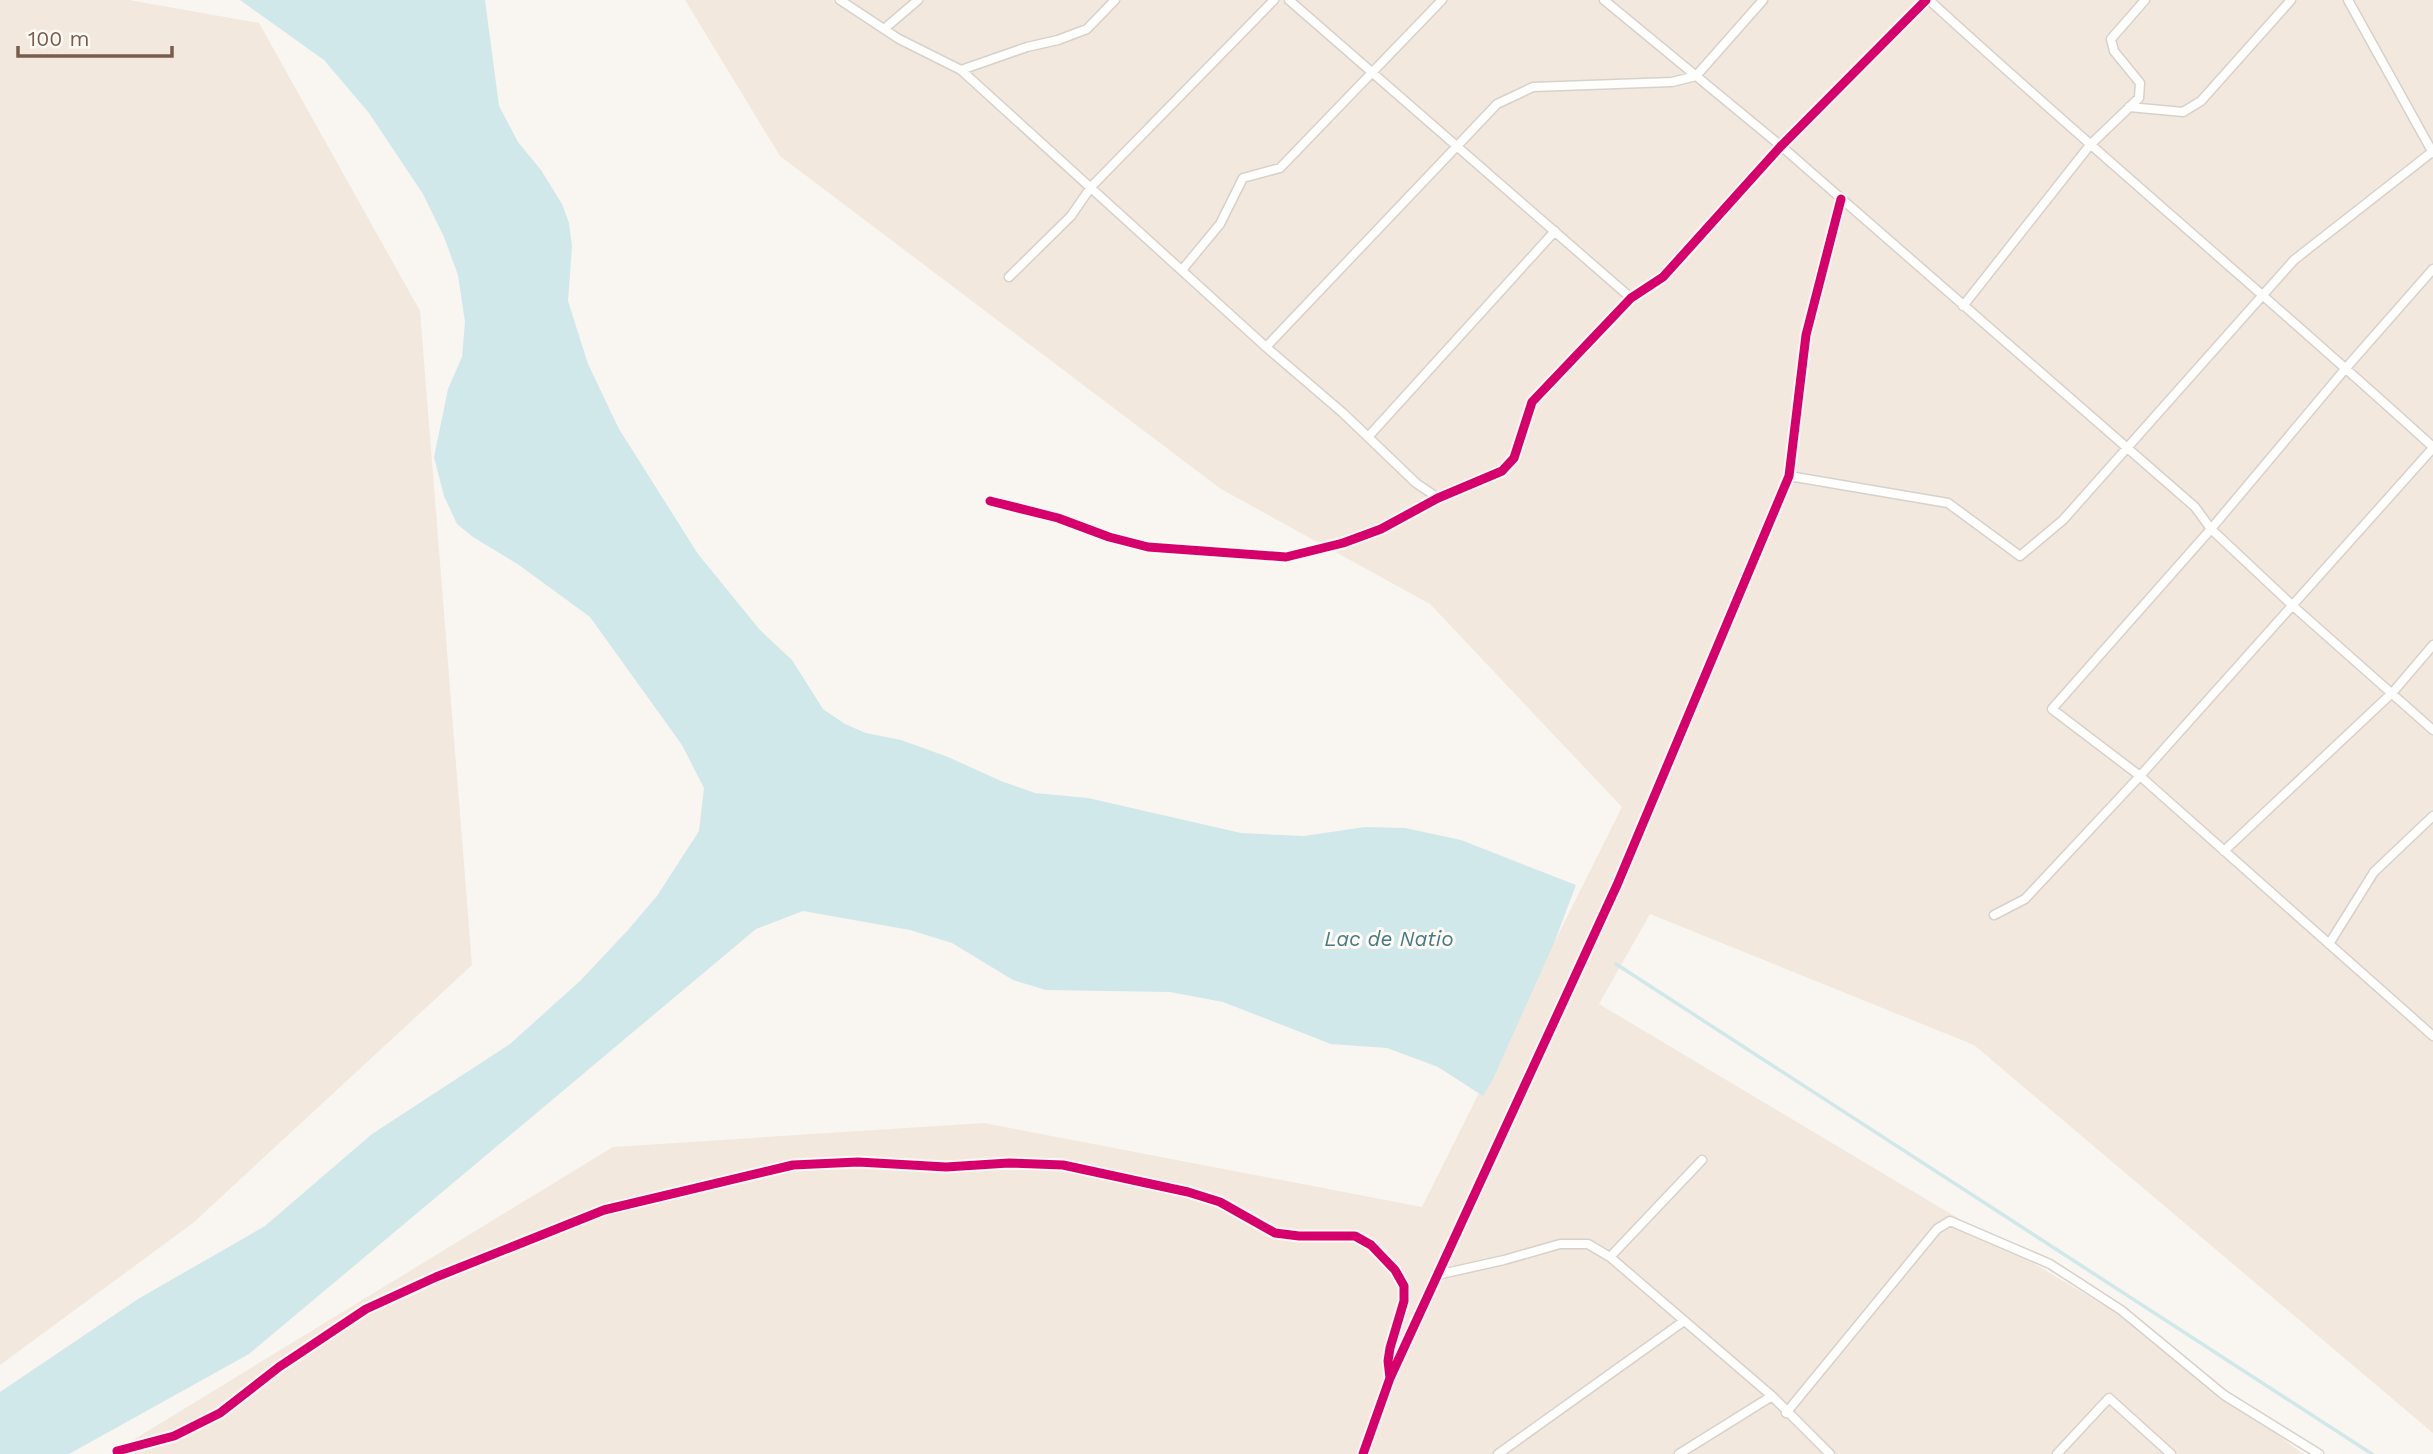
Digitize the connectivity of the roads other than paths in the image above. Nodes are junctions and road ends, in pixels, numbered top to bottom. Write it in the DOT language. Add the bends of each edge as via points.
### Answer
graph roads {
  1 [pos="840,0"];
  2 [pos="918,0"];
  3 [pos="1115,0"];
  4 [pos="1274,0"];
  5 [pos="1289,0"];
  6 [pos="1442,0"];
  7 [pos="1604,0"];
  8 [pos="1763,0"];
  9 [pos="1928,0"];
  10 [pos="2145,0"];
  11 [pos="2291,0"];
  12 [pos="2348,0"];
  13 [pos="884,29"];
  14 [pos="961,70"];
  15 [pos="1374,73"];
  16 [pos="1696,76"];
  17 [pos="2129,107"];
  18 [pos="1457,145"];
  19 [pos="2090,145"];
  20 [pos="1782,146"];
  21 [pos="2432,153"];
  22 [pos="1091,187"];
  23 [pos="1841,199"];
  24 [pos="1555,231"];
  25 [pos="2433,269"];
  26 [pos="1182,270"];
  27 [pos="1009,278"];
  28 [pos="2263,296"];
  29 [pos="1631,298"];
  30 [pos="1963,306"];
  31 [pos="1266,347"];
  32 [pos="2346,368"];
  33 [pos="1368,437"];
  34 [pos="2433,447"];
  35 [pos="2127,449"];
  36 [pos="1789,476"];
  37 [pos="1438,498"];
  38 [pos="990,501"];
  39 [pos="2211,529"];
  40 [pos="2293,606"];
  41 [pos="2433,645"];
  42 [pos="2393,692"];
  43 [pos="2433,730"];
  44 [pos="2140,776"];
  45 [pos="2433,816"];
  46 [pos="2224,851"];
  47 [pos="1994,915"];
  48 [pos="2329,944"];
  49 [pos="2433,1036"];
  50 [pos="1702,1160"];
  51 [pos="1610,1257"];
  52 [pos="1437,1275"];
  53 [pos="1684,1321"];
  54 [pos="1390,1378"];
  55 [pos="1772,1396"];
  56 [pos="1786,1413"];
  57 [pos="118,1454"];
  58 [pos="1363,1454"];
  59 [pos="1498,1454"];
  60 [pos="1678,1454"];
  61 [pos="1830,1454"];
  62 [pos="2057,1454"];
  63 [pos="2171,1454"];
  64 [pos="2319,1454"];
  1 -- 13 [label="street"];
  2 -- 13 [label="street"];
  3 -- 14 [label="street" via="1087,29"];
  4 -- 22 [label="street"];
  5 -- 15 [label="street"];
  6 -- 15 [label="street"];
  7 -- 16 [label="street"];
  8 -- 16 [label="street"];
  9 -- 19 [label="street"];
  9 -- 20 [label="street"];
  10 -- 17 [label="street" via="2111,38 2114,51 2140,83 2139,98"];
  11 -- 17 [label="street" via="2201,101 2183,112"];
  12 -- 21 [label="street"];
  13 -- 14 [label="street"];
  14 -- 22 [label="street"];
  15 -- 18 [label="street"];
  15 -- 26 [label="street" via="1280,168 1243,178 1220,224"];
  16 -- 18 [label="street" via="1672,82 1533,87 1497,104"];
  16 -- 20 [label="street"];
  17 -- 19 [label="street"];
  18 -- 24 [label="street"];
  18 -- 31 [label="street"];
  19 -- 28 [label="street"];
  19 -- 30 [label="street"];
  20 -- 23 [label="street"];
  20 -- 29 [label="street" via="1663,277"];
  21 -- 28 [label="street" via="2294,260"];
  22 -- 26 [label="street"];
  22 -- 27 [label="street" via="1071,216"];
  23 -- 30 [label="street"];
  23 -- 36 [label="street" via="1806,335"];
  24 -- 29 [label="street"];
  24 -- 33 [label="street"];
  25 -- 32 [label="street"];
  26 -- 31 [label="street"];
  28 -- 32 [label="street"];
  28 -- 35 [label="street"];
  29 -- 37 [label="street" via="1532,402 1514,457 1502,471"];
  30 -- 35 [label="street"];
  31 -- 33 [label="street"];
  32 -- 34 [label="street"];
  32 -- 39 [label="street"];
  33 -- 37 [label="street"];
  34 -- 40 [label="street"];
  35 -- 36 [label="street" via="2063,520 2020,556 1948,503"];
  35 -- 39 [label="street" via="2194,507"];
  36 -- 52 [label="street" via="1617,885"];
  37 -- 38 [label="street" via="1343,543 1286,556 1148,547"];
  39 -- 40 [label="street"];
  39 -- 44 [label="street" via="2052,709"];
  40 -- 42 [label="street"];
  40 -- 44 [label="street"];
  41 -- 42 [label="street"];
  42 -- 43 [label="street"];
  42 -- 46 [label="street"];
  44 -- 46 [label="street"];
  44 -- 47 [label="street" via="2025,899"];
  45 -- 48 [label="street" via="2374,872"];
  46 -- 48 [label="street"];
  48 -- 49 [label="street"];
  50 -- 51 [label="street"];
  51 -- 52 [label="street" via="1588,1244 1560,1244"];
  51 -- 53 [label="street"];
  52 -- 54 [label="street"];
  53 -- 55 [label="street"];
  53 -- 59 [label="street"];
  54 -- 57 [label="street" via="1388,1361 1404,1286 1371,1245 1355,1236 1275,1233 1199,1195 1063,1165 793,1165 604,1210 436,1277 366,1310 279,1367 220,1413 174,1436"];
  54 -- 58 [label="street"];
  55 -- 56 [label="street"];
  55 -- 60 [label="street"];
  56 -- 61 [label="street"];
  56 -- 64 [label="street" via="1937,1229 1950,1221 2050,1264 2121,1310 2224,1395"];
  62 -- 63 [label="street" via="2109,1398"];
}
